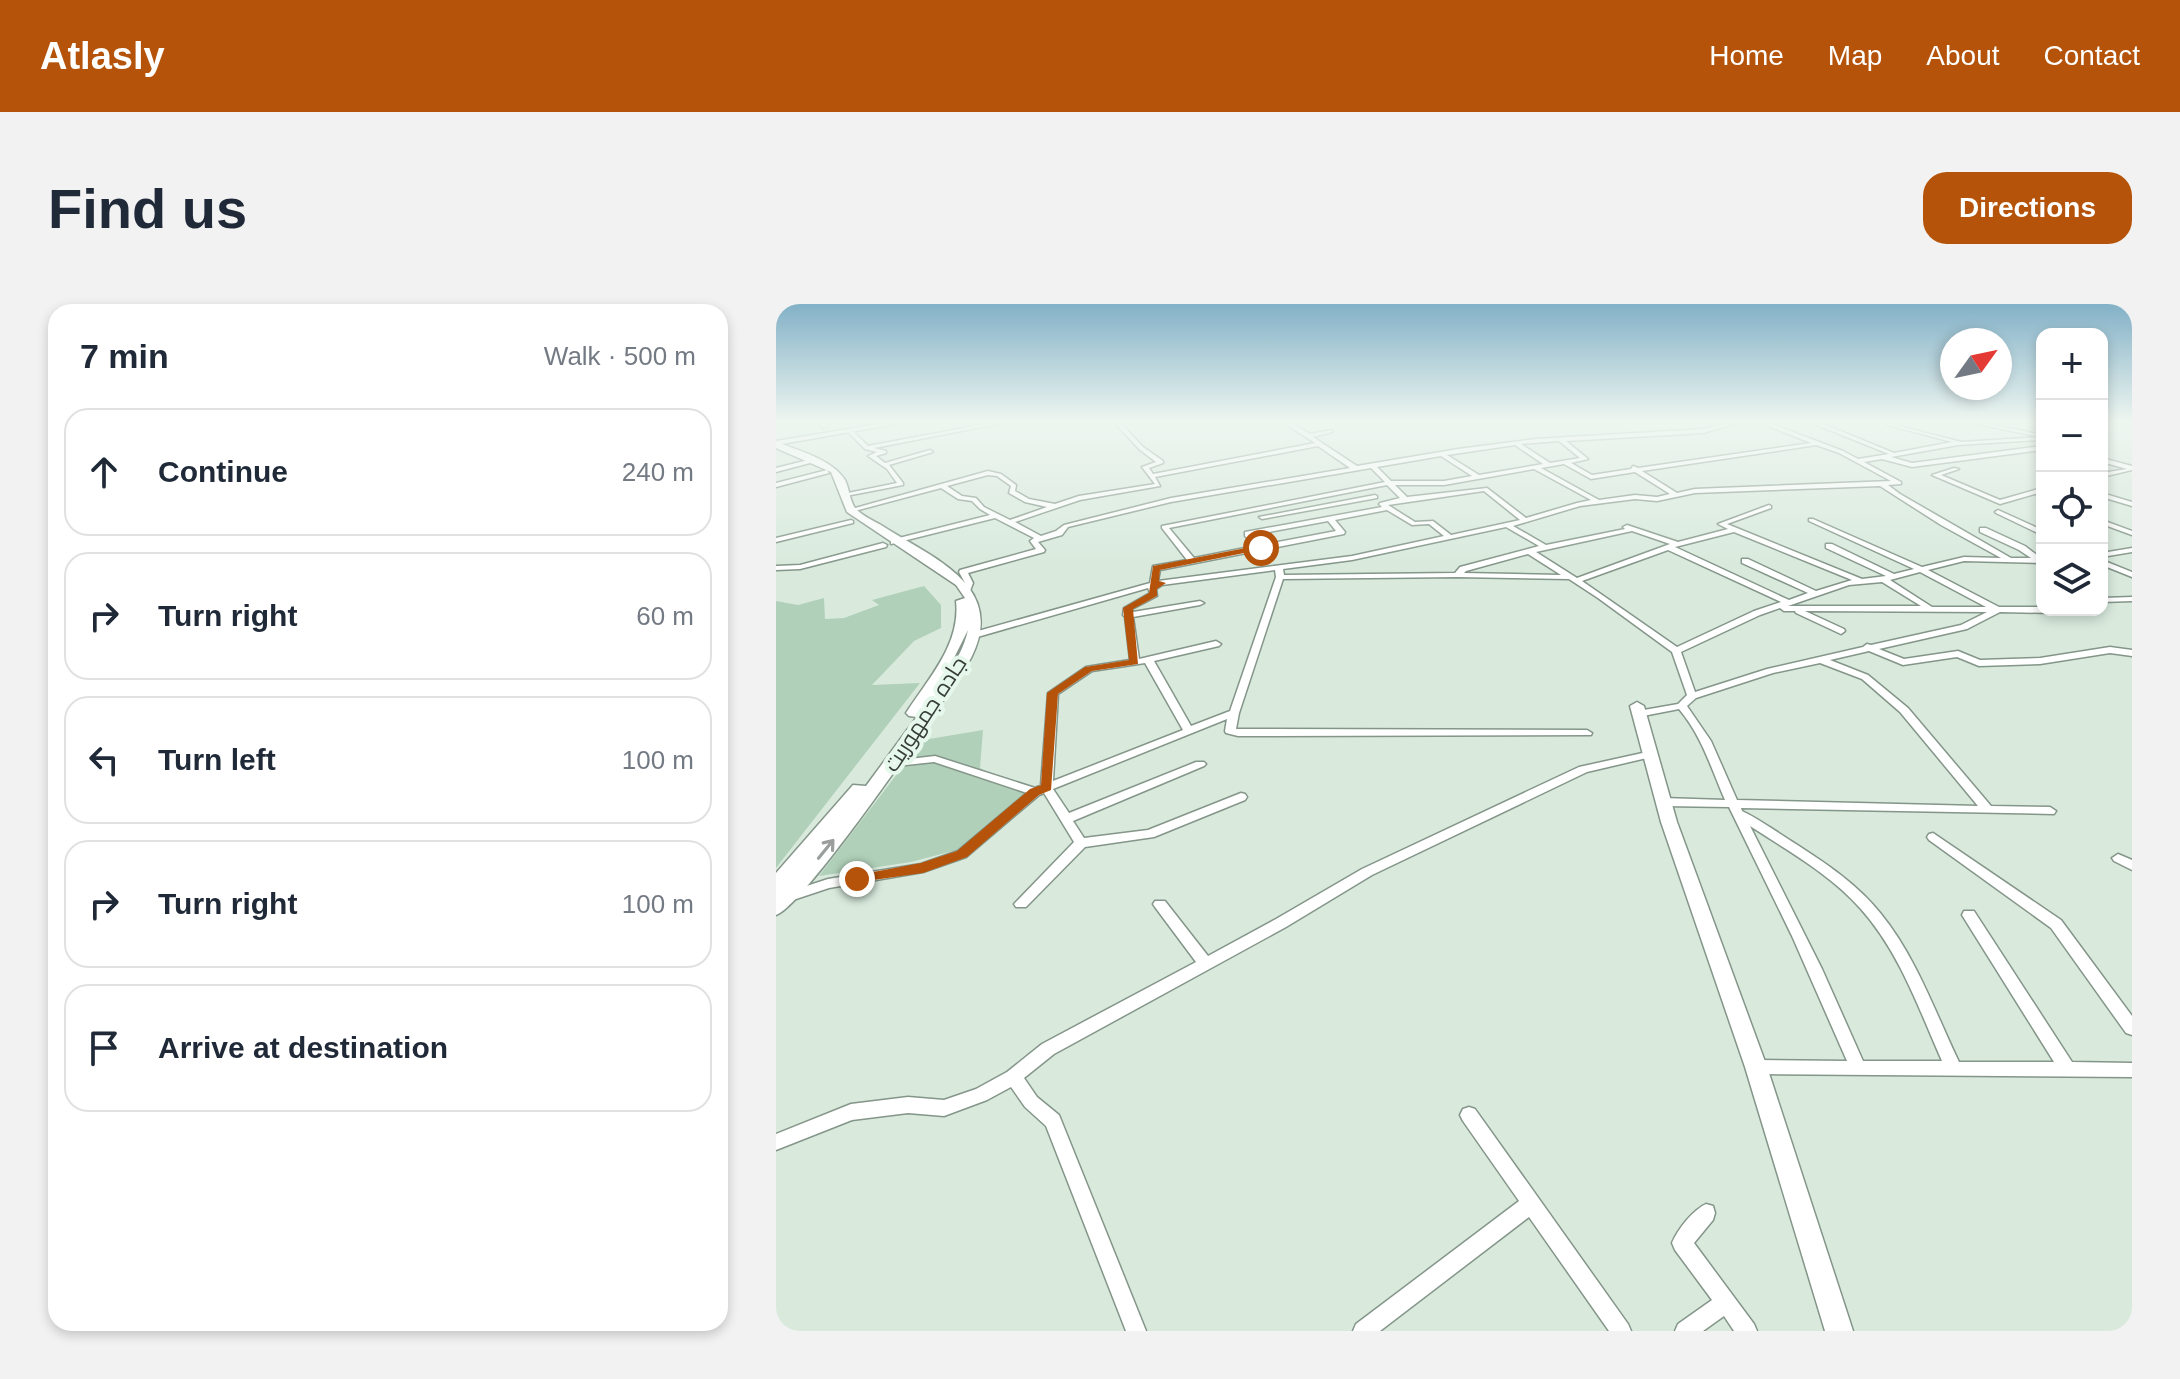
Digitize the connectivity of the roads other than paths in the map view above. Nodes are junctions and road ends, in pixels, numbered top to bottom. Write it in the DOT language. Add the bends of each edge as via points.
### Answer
graph roads {
  1 [pos="822,469"];
  2 [pos="831,469"];
  3 [pos="887,469"];
  4 [pos="1146,469"];
  5 [pos="1188,469"];
  6 [pos="1350,469"];
  7 [pos="1375,469"];
  8 [pos="1463,469"];
  9 [pos="1522,469"];
  10 [pos="1538,469"];
  11 [pos="1577,469"];
  12 [pos="1629,469"];
  13 [pos="1634,469"];
  14 [pos="1872,469"];
  15 [pos="1956,469"];
  16 [pos="2132,469"];
  17 [pos="827,472"];
  18 [pos="2108,474"];
  19 [pos="1151,476"];
  20 [pos="1476,476"];
  21 [pos="1387,483"];
  22 [pos="1444,483"];
  23 [pos="776,485"];
  24 [pos="1158,485"];
  25 [pos="1883,485"];
  26 [pos="944,487"];
  27 [pos="1360,487"];
  28 [pos="2036,492"];
  29 [pos="1457,493"];
  30 [pos="846,494"];
  31 [pos="1677,496"];
  32 [pos="1375,497"];
  33 [pos="2108,497"];
  34 [pos="1187,499"];
  35 [pos="1405,499"];
  36 [pos="1171,500"];
  37 [pos="1597,501"];
  38 [pos="2132,504"];
  39 [pos="1054,506"];
  40 [pos="1384,506"];
  41 [pos="1769,507"];
  42 [pos="1251,508"];
  43 [pos="1998,512"];
  44 [pos="997,515"];
  45 [pos="851,516"];
  46 [pos="1204,517"];
  47 [pos="1262,517"];
  48 [pos="1331,520"];
  49 [pos="1811,520"];
  50 [pos="1525,521"];
  51 [pos="1009,522"];
  52 [pos="1620,524"];
  53 [pos="2108,524"];
  54 [pos="1507,525"];
  55 [pos="1633,529"];
  56 [pos="1271,530"];
  57 [pos="1733,530"];
  58 [pos="1983,530"];
  59 [pos="2036,530"];
  60 [pos="2132,533"];
  61 [pos="1040,538"];
  62 [pos="1450,538"];
  63 [pos="776,540"];
  64 [pos="889,543"];
  65 [pos="1672,546"];
  66 [pos="1829,546"];
  67 [pos="1545,547"];
  68 [pos="1261,548"];
  69 [pos="2132,550"];
  70 [pos="1529,551"];
  71 [pos="2108,554"];
  72 [pos="2036,557"];
  73 [pos="2008,558"];
  74 [pos="1191,559"];
  75 [pos="2036,560"];
  76 [pos="1745,561"];
  77 [pos="2108,565"];
  78 [pos="776,568"];
  79 [pos="1922,570"];
  80 [pos="1279,572"];
  81 [pos="1457,575"];
  82 [pos="2132,575"];
  83 [pos="1888,578"];
  84 [pos="1571,579"];
  85 [pos="1862,581"];
  86 [pos="1158,584"];
  87 [pos="967,589"];
  88 [pos="1816,594"];
  89 [pos="2132,599"];
  90 [pos="2108,600"];
  91 [pos="1200,603"];
  92 [pos="1793,606"];
  93 [pos="1929,609"];
  94 [pos="1998,610"];
  95 [pos="2036,610"];
  96 [pos="1127,615"];
  97 [pos="1841,631"];
  98 [pos="974,635"];
  99 [pos="1216,644"];
  100 [pos="1867,647"];
  101 [pos="1676,651"];
  102 [pos="2132,653"];
  103 [pos="1819,659"];
  104 [pos="1148,660"];
  105 [pos="1135,662"];
  106 [pos="1686,701"];
  107 [pos="1638,710"];
  108 [pos="1234,713"];
  109 [pos="1189,731"];
  110 [pos="1587,733"];
  111 [pos="1647,755"];
  112 [pos="896,763"];
  113 [pos="1200,764"];
  114 [pos="1041,790"];
  115 [pos="1241,797"];
  116 [pos="1663,802"];
  117 [pos="1735,808"];
  118 [pos="1986,808"];
  119 [pos="2050,811"];
  120 [pos="1066,819"];
  121 [pos="1933,837"];
  122 [pos="1081,843"];
  123 [pos="2118,858"];
  124 [pos="2132,866"];
  125 [pos="778,898"];
  126 [pos="1021,904"];
  127 [pos="1160,904"];
  128 [pos="1969,915"];
  129 [pos="1206,964"];
  130 [pos="2132,1028"];
  131 [pos="1756,1067"];
  132 [pos="1858,1068"];
  133 [pos="1954,1069"];
  134 [pos="2068,1070"];
  135 [pos="2132,1070"];
  136 [pos="1013,1077"];
  137 [pos="1469,1115"];
  138 [pos="776,1142"];
  139 [pos="1532,1203"];
  140 [pos="1706,1213"];
  141 [pos="1725,1303"];
  142 [pos="1136,1331"];
  143 [pos="1363,1331"];
  144 [pos="1621,1331"];
  145 [pos="1685,1331"];
  146 [pos="1747,1331"];
  147 [pos="1839,1331"];
  1 -- 17 [label="main road"];
  2 -- 30 [label="main road"];
  3 -- 30 [label="street" via="901,484"];
  4 -- 19 [label="street"];
  5 -- 19 [label="street"];
  6 -- 34 [label="street"];
  7 -- 21 [label="street"];
  8 -- 20 [label="street"];
  9 -- 20 [label="street"];
  10 -- 37 [label="street"];
  11 -- 12 [label="street" via="1591,477"];
  13 -- 31 [label="street"];
  14 -- 25 [label="street" via="1899,483"];
  15 -- 28 [label="street" via="1935,475 2004,503"];
  16 -- 18 [label="street"];
  17 -- 23 [label="street"];
  17 -- 45 [label="main road, جاده جمهوریت" via="840,512"];
  19 -- 24 [label="street"];
  20 -- 22 [label="street"];
  21 -- 22 [label="street"];
  21 -- 27 [label="street"];
  21 -- 35 [label="street"];
  22 -- 29 [label="street"];
  24 -- 36 [label="street"];
  24 -- 39 [label="street"];
  25 -- 31 [label="street" via="1695,491"];
  25 -- 73 [label="street" via="1947,528"];
  26 -- 39 [label="street" via="993,474 1014,486 1011,492 1017,497"];
  26 -- 44 [label="street"];
  26 -- 45 [label="street"];
  27 -- 32 [label="street"];
  27 -- 42 [label="street"];
  29 -- 35 [label="street"];
  29 -- 50 [label="street" via="1485,489"];
  30 -- 45 [label="main road"];
  31 -- 37 [label="street"];
  32 -- 40 [label="street"];
  32 -- 47 [label="street"];
  33 -- 38 [label="street"];
  34 -- 36 [label="street"];
  34 -- 46 [label="street"];
  35 -- 40 [label="street"];
  36 -- 61 [label="street" via="1066,526"];
  37 -- 50 [label="street"];
  39 -- 51 [label="street"];
  40 -- 48 [label="street"];
  40 -- 62 [label="street" via="1414,524 1431,522"];
  41 -- 57 [label="street" via="1721,524"];
  42 -- 46 [label="street"];
  42 -- 47 [label="street"];
  43 -- 59 [label="street"];
  44 -- 51 [label="street"];
  44 -- 64 [label="street"];
  45 -- 63 [label="street"];
  45 -- 64 [label="main road, جاده جمهوریت"];
  46 -- 74 [label="street" via="1164,527"];
  47 -- 56 [label="street"];
  48 -- 56 [label="street"];
  48 -- 68 [label="street" via="1341,532"];
  49 -- 79 [label="street"];
  50 -- 54 [label="street"];
  51 -- 61 [label="street"];
  52 -- 55 [label="street"];
  53 -- 60 [label="street"];
  54 -- 62 [label="street"];
  54 -- 67 [label="street"];
  55 -- 65 [label="street"];
  55 -- 67 [label="street"];
  56 -- 68 [label="street" via="1248,534"];
  57 -- 65 [label="street"];
  57 -- 85 [label="street"];
  58 -- 72 [label="street"];
  61 -- 87 [label="street" via="1034,541 1041,550 963,572"];
  62 -- 80 [label="street"];
  64 -- 78 [label="street" via="800,567"];
  64 -- 87 [label="main road, جاده جمهوریت"];
  64 -- 125 [label="main road, جاده جمهوریت" via="960,595 965,611 960,635 883,762"];
  65 -- 84 [label="street"];
  65 -- 92 [label="street"];
  66 -- 83 [label="street"];
  67 -- 70 [label="street"];
  68 -- 74 [label="street"];
  69 -- 71 [label="street"];
  70 -- 81 [label="street"];
  70 -- 84 [label="street"];
  73 -- 75 [label="street"];
  73 -- 79 [label="street" via="1964,559"];
  74 -- 86 [label="street" via="1156,568"];
  76 -- 88 [label="street"];
  77 -- 82 [label="street"];
  79 -- 83 [label="street"];
  79 -- 94 [label="street"];
  80 -- 81 [label="street"];
  80 -- 86 [label="street"];
  80 -- 108 [label="street"];
  81 -- 84 [label="street"];
  83 -- 85 [label="street"];
  83 -- 93 [label="street"];
  84 -- 101 [label="street"];
  85 -- 88 [label="street"];
  86 -- 96 [label="street" via="1152,588 1154,594 1130,606"];
  86 -- 98 [label="street"];
  87 -- 98 [label="main road, جاده جمهوریت" via="976,612"];
  88 -- 92 [label="street"];
  89 -- 90 [label="street"];
  91 -- 96 [label="street"];
  92 -- 93 [label="street"];
  92 -- 97 [label="street"];
  92 -- 101 [label="street" via="1776,607"];
  93 -- 94 [label="street"];
  94 -- 95 [label="street"];
  94 -- 100 [label="street" via="1964,627"];
  96 -- 105 [label="street"];
  98 -- 112 [label="main road, جاده جمهوریت"];
  99 -- 104 [label="street"];
  100 -- 102 [label="street" via="1903,662 1958,654 1979,663 2040,661 2110,650"];
  100 -- 103 [label="street"];
  101 -- 106 [label="street"];
  103 -- 106 [label="street"];
  103 -- 118 [label="street" via="1865,677 1904,710"];
  104 -- 105 [label="street"];
  104 -- 109 [label="street"];
  105 -- 114 [label="street" via="1089,669 1053,693"];
  106 -- 107 [label="street"];
  106 -- 117 [label="street"];
  107 -- 111 [label="street"];
  108 -- 109 [label="street"];
  108 -- 110 [label="street" via="1233,733"];
  109 -- 114 [label="street"];
  111 -- 116 [label="street"];
  111 -- 129 [label="street" via="1583,769 1390,861"];
  112 -- 114 [label="street" via="935,759"];
  125 -- 112 [label="main road, جاده جمهوریت, one-way"];
  113 -- 120 [label="street"];
  114 -- 120 [label="street"];
  114 -- 125 [label="street" via="962,854 923,868"];
  115 -- 122 [label="street" via="1150,834"];
  116 -- 117 [label="street"];
  116 -- 131 [label="street"];
  117 -- 118 [label="street"];
  117 -- 132 [label="street" via="1801,934"];
  117 -- 133 [label="street" via="1867,905"];
  118 -- 119 [label="street"];
  120 -- 122 [label="street"];
  121 -- 130 [label="street" via="2056,924"];
  122 -- 126 [label="street"];
  123 -- 124 [label="street"];
  127 -- 129 [label="street"];
  128 -- 134 [label="street"];
  129 -- 136 [label="street" via="1048,1049"];
  131 -- 132 [label="street"];
  131 -- 147 [label="street"];
  132 -- 133 [label="street"];
  133 -- 134 [label="street"];
  134 -- 135 [label="street"];
  136 -- 138 [label="street" via="944,1108 908,1105 851,1112"];
  136 -- 142 [label="street" via="1053,1121"];
  137 -- 139 [label="street"];
  139 -- 143 [label="street"];
  139 -- 144 [label="street"];
  140 -- 141 [label="street" via="1682,1243"];
  141 -- 145 [label="street"];
  141 -- 146 [label="street"];
}
